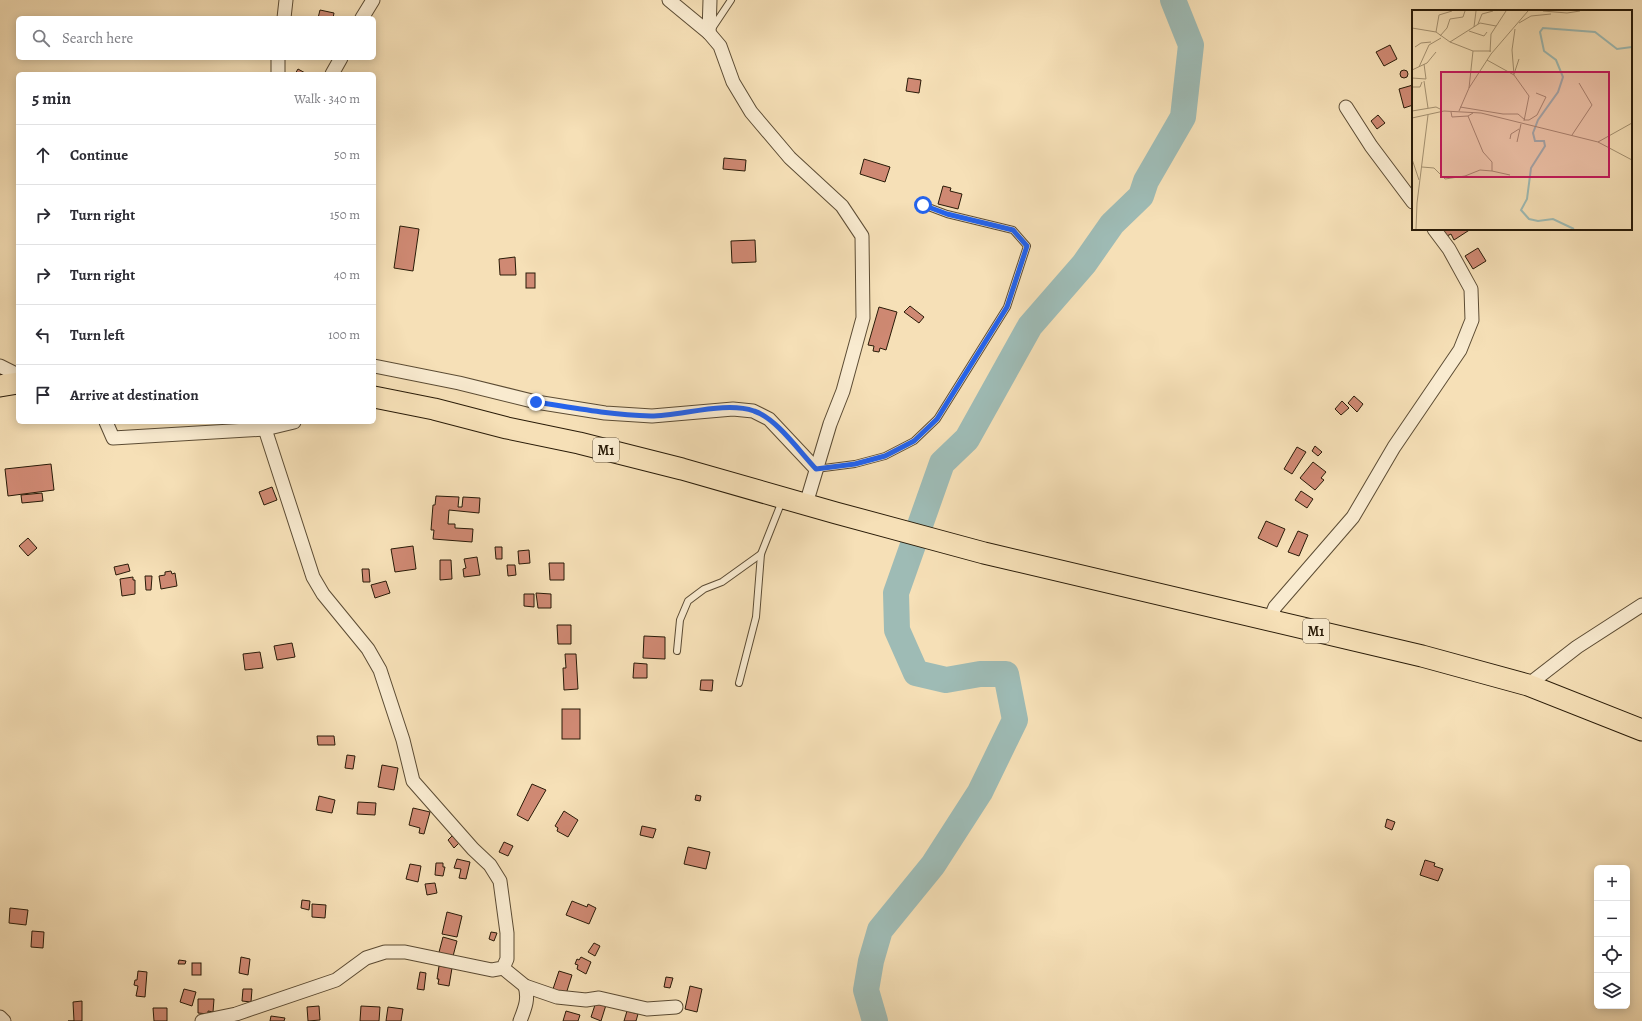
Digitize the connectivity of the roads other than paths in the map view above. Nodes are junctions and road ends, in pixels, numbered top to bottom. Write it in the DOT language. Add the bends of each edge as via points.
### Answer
graph roads {
  1 [pos="286,0"];
  2 [pos="373,0"];
  3 [pos="669,0"];
  4 [pos="710,0"];
  5 [pos="731,0"];
  6 [pos="284,16"];
  7 [pos="363,16"];
  8 [pos="709,33"];
  9 [pos="278,60"];
  10 [pos="340,60"];
  11 [pos="278,72"];
  12 [pos="333,72"];
  13 [pos="1346,107"];
  14 [pos="1412,201"];
  15 [pos="923,205"];
  16 [pos="1435,230"];
  17 [pos="0,366"];
  18 [pos="376,366"];
  19 [pos="16,374"];
  20 [pos="16,383"];
  21 [pos="0,386"];
  22 [pos="376,397"];
  23 [pos="107,424"];
  24 [pos="286,424"];
  25 [pos="265,429"];
  26 [pos="816,469"];
  27 [pos="784,498"];
  28 [pos="806,504"];
  29 [pos="761,554"];
  30 [pos="1642,605"];
  31 [pos="1270,619"];
  32 [pos="677,651"];
  33 [pos="739,683"];
  34 [pos="1528,686"];
  35 [pos="1642,730"];
  36 [pos="503,968"];
  37 [pos="525,986"];
  38 [pos="676,1008"];
  39 [pos="0,1017"];
  40 [pos="4,1021"];
  41 [pos="202,1021"];
  42 [pos="520,1021"];
  1 -- 6 [label="street"];
  2 -- 7 [label="street"];
  3 -- 8 [label="street"];
  4 -- 8 [label="street"];
  5 -- 8 [label="lane"];
  8 -- 26 [label="street" via="720,46 733,82 751,112 790,158 842,206 862,236 863,318 843,391"];
  9 -- 11 [label="street"];
  10 -- 12 [label="street"];
  13 -- 14 [label="street" via="1371,146"];
  15 -- 26 [label="lane" via="947,214 1013,230 1027,246 1007,307 937,419 914,441 885,456 855,464"];
  16 -- 31 [label="street" via="1449,249 1471,289 1472,320 1460,350 1394,447 1353,517 1280,601"];
  17 -- 19 [label="street"];
  18 -- 26 [label="street" via="536,402 605,413 652,416 733,408 754,411 770,419"];
  20 -- 21 [label="highway"];
  22 -- 27 [label="highway, M1" via="434,408 507,428 586,445"];
  23 -- 25 [label="street" via="113,438"];
  24 -- 25 [label="street"];
  25 -- 36 [label="street" via="313,577 323,594 368,649 380,670 403,740 413,781 490,865 500,881 507,946 507,959"];
  26 -- 28 [label="street"];
  27 -- 28 [label="highway, M1"];
  27 -- 29 [label="lane"];
  28 -- 31 [label="highway, M1" via="984,553"];
  29 -- 32 [label="lane" via="722,582 704,589 688,601 680,620"];
  29 -- 33 [label="lane" via="756,617"];
  30 -- 34 [label="street" via="1577,647"];
  31 -- 34 [label="highway, M1" via="1422,656"];
  34 -- 35 [label="highway, M1"];
  36 -- 37 [label="street"];
  36 -- 41 [label="street" via="492,970 405,952 385,952 366,958 336,980 236,1014"];
  37 -- 38 [label="street" via="556,997 586,1000 599,998 647,1009"];
  37 -- 42 [label="street" via="527,1003"];
  39 -- 40 [label="street"];
}
